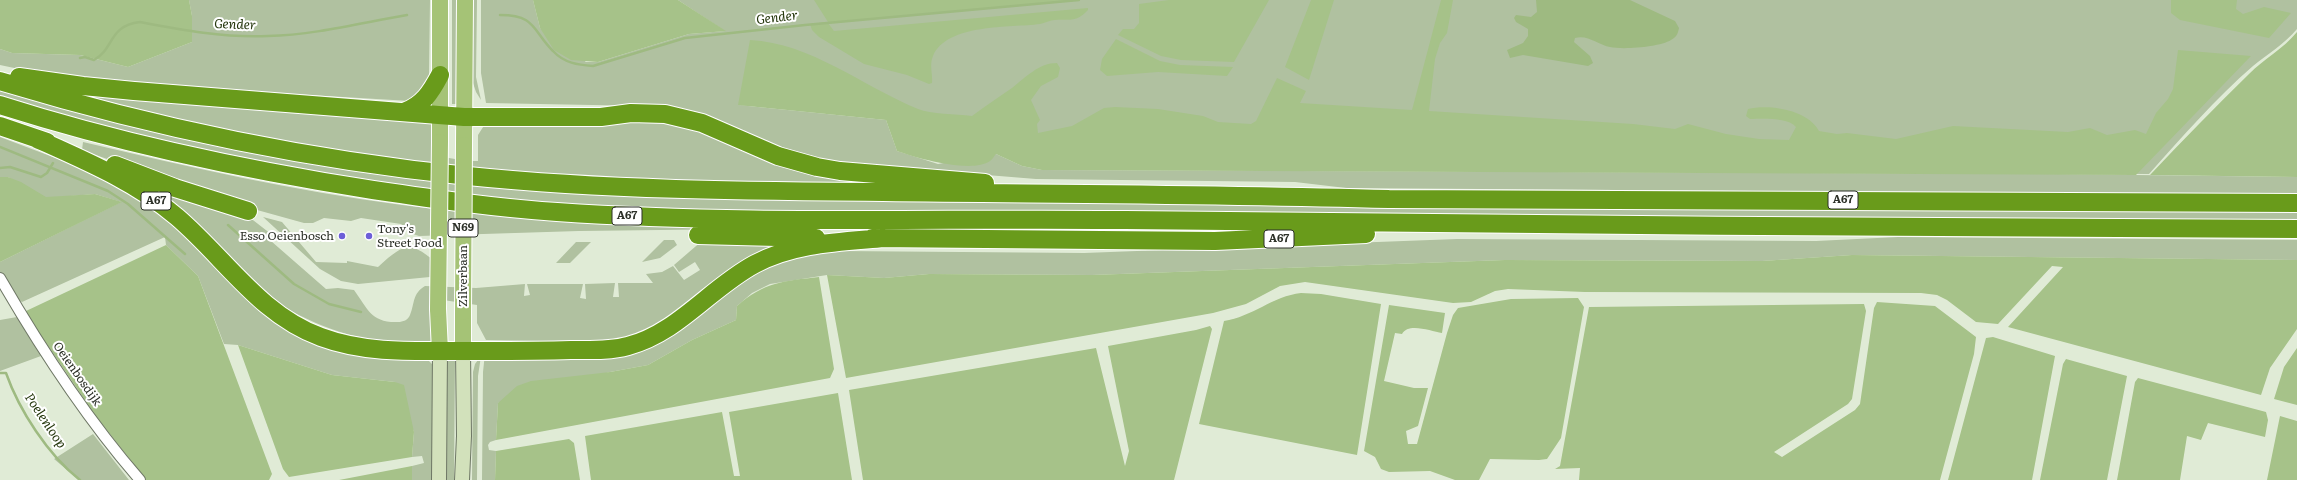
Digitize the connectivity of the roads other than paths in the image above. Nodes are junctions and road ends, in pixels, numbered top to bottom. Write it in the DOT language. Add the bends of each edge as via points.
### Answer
graph roads {
  1 [pos="440,0"];
  2 [pos="465,0"];
  3 [pos="0,73"];
  4 [pos="440,75"];
  5 [pos="0,81"];
  6 [pos="0,106"];
  7 [pos="404,112"];
  8 [pos="440,114"];
  9 [pos="464,117"];
  10 [pos="0,126"];
  11 [pos="37,139"];
  12 [pos="1057,194"];
  13 [pos="2297,203"];
  14 [pos="248,211"];
  15 [pos="1448,224"];
  16 [pos="2297,229"];
  17 [pos="698,235"];
  18 [pos="884,238"];
  19 [pos="0,278"];
  20 [pos="440,351"];
  21 [pos="463,351"];
  22 [pos="140,480"];
  23 [pos="439,480"];
  24 [pos="462,480"];
  1 -- 4 [label="main road, Zilverbaan / N69"];
  2 -- 9 [label="main road, Zilverbaan / N69"];
  3 -- 7 [label="highway, A67" via="83,86"];
  4 -- 7 [label="highway" via="426,99"];
  4 -- 8 [label="main road, Zilverbaan / N69"];
  5 -- 12 [label="highway, A67" via="87,107 210,135 338,159 465,176 635,188"];
  6 -- 15 [label="highway, A67" via="124,141 255,170 404,194 550,212 853,221 1104,220"];
  7 -- 8 [label="highway, A67"];
  8 -- 9 [label="highway, A67"];
  8 -- 20 [label="main road, Zilverbaan / N69, bridge"];
  9 -- 12 [label="highway, A67" via="665,114 693,120 764,150 817,167 982,182"];
  9 -- 21 [label="main road, Zilverbaan / N69, bridge"];
  10 -- 11 [label="highway, A67"];
  11 -- 14 [label="highway, A67"];
  11 -- 20 [label="highway, A67" via="108,172 158,202 194,232 263,303 300,327 330,340 371,349"];
  12 -- 13 [label="highway, A67" via="1397,199"];
  15 -- 16 [label="highway, A67"];
  15 -- 18 [label="highway, A67" via="1386,232 1215,241"];
  17 -- 18 [label="highway, A67"];
  18 -- 21 [label="highway, A67" via="816,245 777,255 755,264 732,278 656,335 627,346 593,350"];
  19 -- 22 [label="street, Oeienbosdijk" via="46,355 115,451"];
  20 -- 21 [label="highway, A67"];
  20 -- 23 [label="main road, Zilverbaan"];
  21 -- 24 [label="main road, Zilverbaan"];
}
